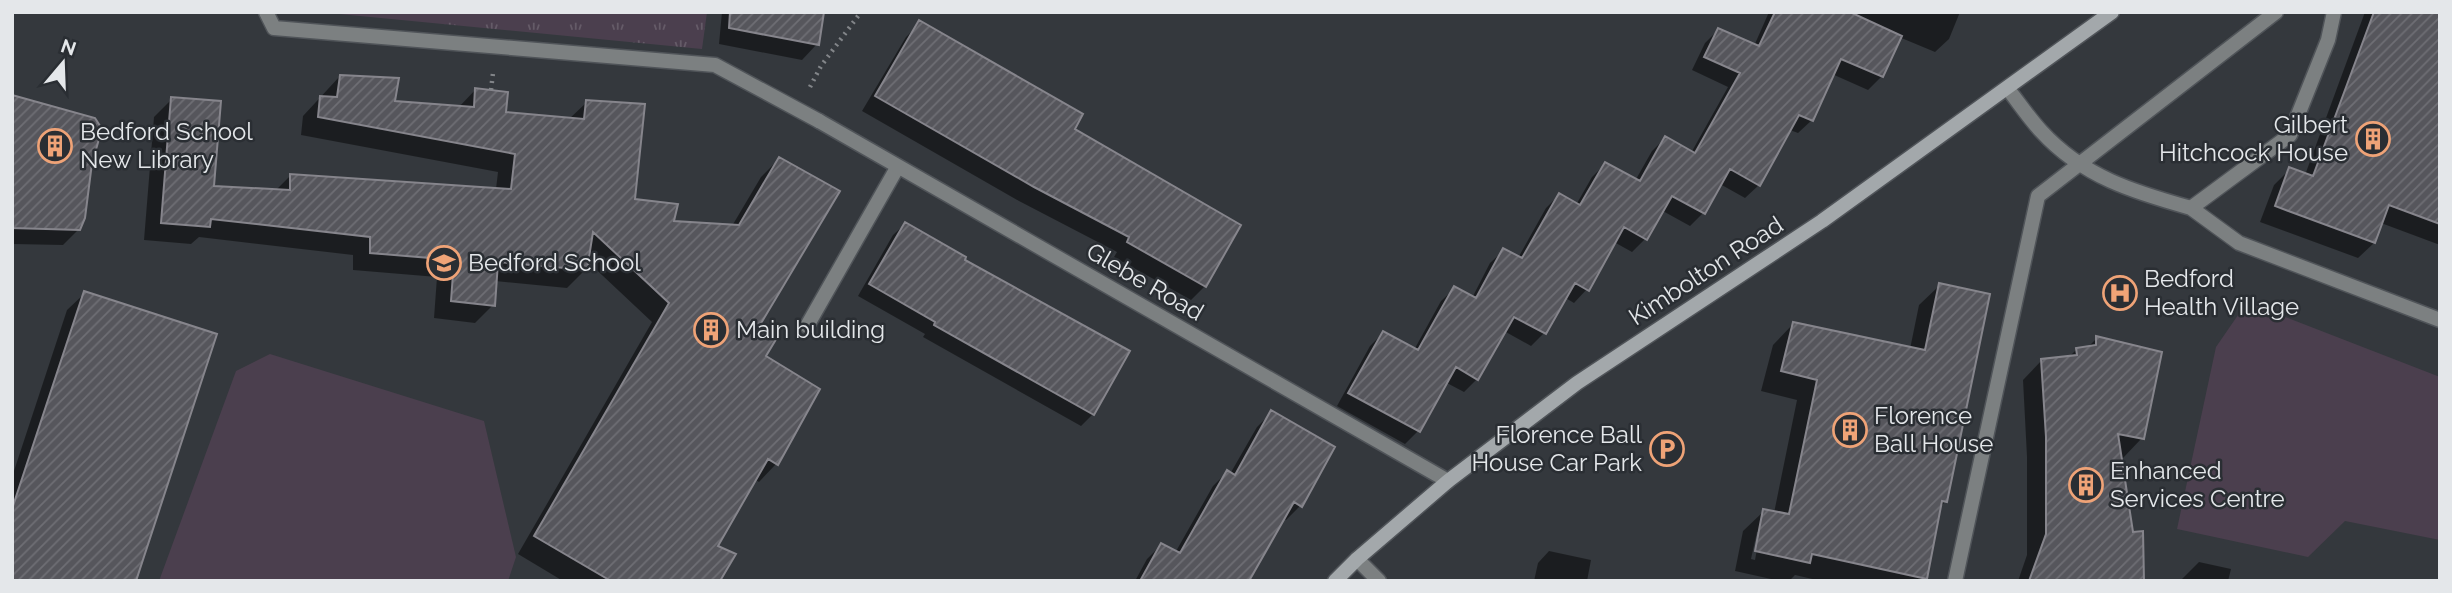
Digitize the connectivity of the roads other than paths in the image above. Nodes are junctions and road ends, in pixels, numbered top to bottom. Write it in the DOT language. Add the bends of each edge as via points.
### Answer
graph roads {
  1 [pos="265,12"];
  2 [pos="2112,12"];
  3 [pos="2276,12"];
  4 [pos="2334,12"];
  5 [pos="2008,89"];
  6 [pos="2078,165"];
  7 [pos="897,168"];
  8 [pos="2192,208"];
  9 [pos="2440,320"];
  10 [pos="807,326"];
  11 [pos="1448,481"];
  12 [pos="1357,559"];
  13 [pos="1335,581"];
  14 [pos="1379,581"];
  15 [pos="1955,581"];
  1 -- 7 [label="street, Glebe Road" via="274,28 715,65"];
  2 -- 5 [label="main road, Kimbolton Road"];
  3 -- 6 [label="street"];
  4 -- 8 [label="street" via="2328,40 2290,135"];
  5 -- 6 [label="street" via="2041,132"];
  5 -- 11 [label="main road, Kimbolton Road" via="1822,221 1577,383"];
  6 -- 8 [label="street" via="2133,192"];
  6 -- 15 [label="street" via="2038,196"];
  7 -- 10 [label="street"];
  7 -- 11 [label="street, Glebe Road"];
  8 -- 9 [label="street" via="2239,243"];
  11 -- 12 [label="main road, Kimbolton Road"];
  12 -- 13 [label="main road, Kimbolton Road"];
  12 -- 14 [label="street"];
}
